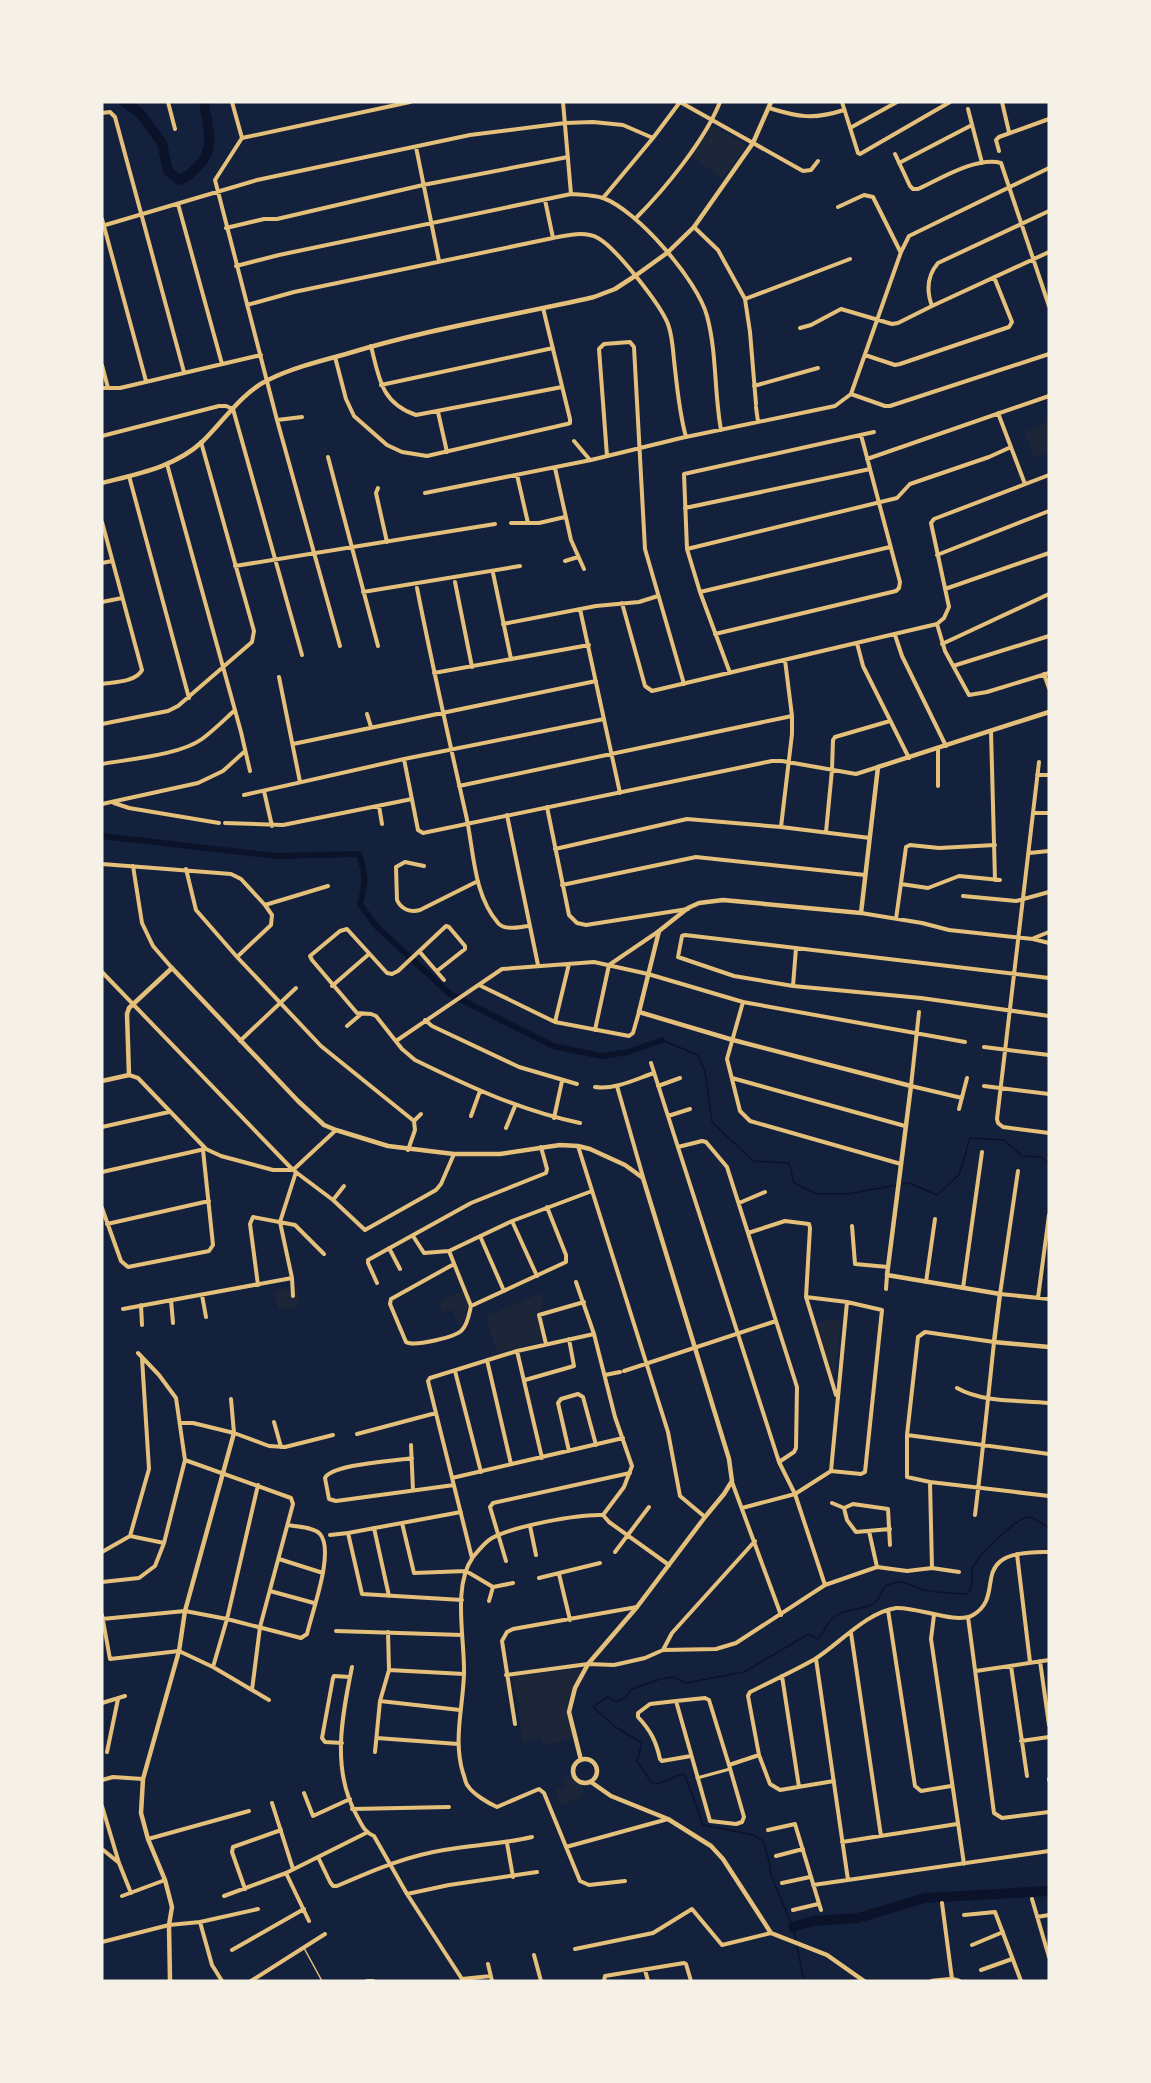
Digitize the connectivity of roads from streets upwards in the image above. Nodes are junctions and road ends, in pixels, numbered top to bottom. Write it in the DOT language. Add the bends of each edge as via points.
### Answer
graph roads {
  1 [pos="168,102"];
  2 [pos="232,102"];
  3 [pos="410,102"];
  4 [pos="563,102"];
  5 [pos="680,102"];
  6 [pos="720,102"];
  7 [pos="842,102"];
  8 [pos="897,102"];
  9 [pos="950,102"];
  10 [pos="1002,102"];
  11 [pos="770,105"];
  12 [pos="968,109"];
  13 [pos="844,110"];
  14 [pos="102,113"];
  15 [pos="1049,119"];
  16 [pos="712,121"];
  17 [pos="565,123"];
  18 [pos="972,125"];
  19 [pos="850,128"];
  20 [pos="175,129"];
  21 [pos="1009,132"];
  22 [pos="242,138"];
  23 [pos="653,138"];
  24 [pos="753,143"];
  25 [pos="416,147"];
  26 [pos="999,151"];
  27 [pos="895,154"];
  28 [pos="568,157"];
  29 [pos="818,161"];
  30 [pos="899,163"];
  31 [pos="982,163"];
  32 [pos="1049,168"];
  33 [pos="423,185"];
  34 [pos="1008,186"];
  35 [pos="217,193"];
  36 [pos="571,194"];
  37 [pos="603,198"];
  38 [pos="544,200"];
  39 [pos="178,204"];
  40 [pos="838,207"];
  41 [pos="1049,211"];
  42 [pos="140,215"];
  43 [pos="636,218"];
  44 [pos="102,219"];
  45 [pos="431,224"];
  46 [pos="1021,224"];
  47 [pos="103,226"];
  48 [pos="694,227"];
  49 [pos="226,228"];
  50 [pos="553,238"];
  51 [pos="901,252"];
  52 [pos="1049,252"];
  53 [pos="667,253"];
  54 [pos="850,259"];
  55 [pos="1033,260"];
  56 [pos="439,261"];
  57 [pos="236,266"];
  58 [pos="635,276"];
  59 [pos="994,277"];
  60 [pos="745,299"];
  61 [pos="247,305"];
  62 [pos="932,306"];
  63 [pos="1049,306"];
  64 [pos="543,308"];
  65 [pos="877,320"];
  66 [pos="800,327"];
  67 [pos="371,346"];
  68 [pos="553,348"];
  69 [pos="1049,354"];
  70 [pos="261,355"];
  71 [pos="865,355"];
  72 [pos="335,357"];
  73 [pos="222,364"];
  74 [pos="102,366"];
  75 [pos="818,368"];
  76 [pos="184,372"];
  77 [pos="268,380"];
  78 [pos="146,381"];
  79 [pos="381,385"];
  80 [pos="754,386"];
  81 [pos="562,387"];
  82 [pos="102,388"];
  83 [pos="108,388"];
  84 [pos="851,394"];
  85 [pos="1049,396"];
  86 [pos="233,409"];
  87 [pos="438,412"];
  88 [pos="998,413"];
  89 [pos="302,417"];
  90 [pos="277,420"];
  91 [pos="758,422"];
  92 [pos="721,430"];
  93 [pos="874,432"];
  94 [pos="861,435"];
  95 [pos="102,436"];
  96 [pos="686,437"];
  97 [pos="574,441"];
  98 [pos="201,442"];
  99 [pos="1011,447"];
  100 [pos="639,449"];
  101 [pos="447,452"];
  102 [pos="607,456"];
  103 [pos="328,457"];
  104 [pos="867,459"];
  105 [pos="591,460"];
  106 [pos="166,464"];
  107 [pos="555,468"];
  108 [pos="870,469"];
  109 [pos="517,475"];
  110 [pos="1049,475"];
  111 [pos="129,476"];
  112 [pos="102,483"];
  113 [pos="1025,484"];
  114 [pos="378,488"];
  115 [pos="425,493"];
  116 [pos="878,503"];
  117 [pos="685,508"];
  118 [pos="1049,511"];
  119 [pos="565,517"];
  120 [pos="102,523"];
  121 [pos="511,523"];
  122 [pos="528,523"];
  123 [pos="495,524"];
  124 [pos="387,542"];
  125 [pos="352,547"];
  126 [pos="890,547"];
  127 [pos="687,549"];
  128 [pos="1049,553"];
  129 [pos="314,554"];
  130 [pos="937,555"];
  131 [pos="578,557"];
  132 [pos="276,560"];
  133 [pos="112,561"];
  134 [pos="565,561"];
  135 [pos="102,563"];
  136 [pos="235,566"];
  137 [pos="520,566"];
  138 [pos="584,569"];
  139 [pos="493,573"];
  140 [pos="455,582"];
  141 [pos="417,588"];
  142 [pos="945,589"];
  143 [pos="363,592"];
  144 [pos="700,592"];
  145 [pos="1049,594"];
  146 [pos="658,596"];
  147 [pos="122,598"];
  148 [pos="102,602"];
  149 [pos="622,603"];
  150 [pos="580,609"];
  151 [pos="503,624"];
  152 [pos="937,624"];
  153 [pos="715,634"];
  154 [pos="895,634"];
  155 [pos="1049,636"];
  156 [pos="857,643"];
  157 [pos="942,644"];
  158 [pos="340,645"];
  159 [pos="589,645"];
  160 [pos="378,646"];
  161 [pos="302,655"];
  162 [pos="511,659"];
  163 [pos="785,660"];
  164 [pos="953,666"];
  165 [pos="472,667"];
  166 [pos="223,668"];
  167 [pos="434,673"];
  168 [pos="730,673"];
  169 [pos="1047,673"];
  170 [pos="279,677"];
  171 [pos="596,681"];
  172 [pos="102,684"];
  173 [pos="684,684"];
  174 [pos="1049,688"];
  175 [pos="189,698"];
  176 [pos="235,710"];
  177 [pos="443,712"];
  178 [pos="1049,712"];
  179 [pos="367,714"];
  180 [pos="792,716"];
  181 [pos="604,719"];
  182 [pos="890,722"];
  183 [pos="102,724"];
  184 [pos="370,727"];
  185 [pos="991,731"];
  186 [pos="293,744"];
  187 [pos="946,746"];
  188 [pos="938,748"];
  189 [pos="451,750"];
  190 [pos="245,751"];
  191 [pos="612,755"];
  192 [pos="909,758"];
  193 [pos="404,759"];
  194 [pos="789,762"];
  195 [pos="1039,762"];
  196 [pos="102,764"];
  197 [pos="878,768"];
  198 [pos="832,770"];
  199 [pos="250,771"];
  200 [pos="1037,775"];
  201 [pos="1049,775"];
  202 [pos="300,782"];
  203 [pos="459,786"];
  204 [pos="938,786"];
  205 [pos="264,791"];
  206 [pos="620,793"];
  207 [pos="244,795"];
  208 [pos="412,799"];
  209 [pos="113,802"];
  210 [pos="102,804"];
  211 [pos="379,806"];
  212 [pos="547,807"];
  213 [pos="1033,813"];
  214 [pos="1049,813"];
  215 [pos="507,815"];
  216 [pos="219,823"];
  217 [pos="225,823"];
  218 [pos="468,823"];
  219 [pos="382,824"];
  220 [pos="272,826"];
  221 [pos="781,827"];
  222 [pos="826,832"];
  223 [pos="870,838"];
  224 [pos="995,845"];
  225 [pos="555,849"];
  226 [pos="1049,852"];
  227 [pos="1028,853"];
  228 [pos="102,864"];
  229 [pos="133,866"];
  230 [pos="424,866"];
  231 [pos="186,869"];
  232 [pos="865,875"];
  233 [pos="478,881"];
  234 [pos="900,884"];
  235 [pos="562,885"];
  236 [pos="328,886"];
  237 [pos="1049,892"];
  238 [pos="963,896"];
  239 [pos="1023,899"];
  240 [pos="265,905"];
  241 [pos="688,908"];
  242 [pos="861,913"];
  243 [pos="896,919"];
  244 [pos="528,926"];
  245 [pos="659,931"];
  246 [pos="1049,932"];
  247 [pos="1019,938"];
  248 [pos="1033,939"];
  249 [pos="1049,943"];
  250 [pos="796,948"];
  251 [pos="419,951"];
  252 [pos="369,954"];
  253 [pos="237,957"];
  254 [pos="569,964"];
  255 [pos="538,965"];
  256 [pos="609,965"];
  257 [pos="172,968"];
  258 [pos="437,971"];
  259 [pos="102,972"];
  260 [pos="648,974"];
  261 [pos="1015,974"];
  262 [pos="1049,978"];
  263 [pos="444,980"];
  264 [pos="478,985"];
  265 [pos="332,986"];
  266 [pos="793,986"];
  267 [pos="296,988"];
  268 [pos="743,1002"];
  269 [pos="279,1003"];
  270 [pos="133,1004"];
  271 [pos="1009,1011"];
  272 [pos="639,1012"];
  273 [pos="920,1012"];
  274 [pos="360,1015"];
  275 [pos="1049,1016"];
  276 [pos="425,1020"];
  277 [pos="555,1022"];
  278 [pos="347,1026"];
  279 [pos="595,1029"];
  280 [pos="916,1034"];
  281 [pos="733,1040"];
  282 [pos="240,1041"];
  283 [pos="396,1041"];
  284 [pos="965,1042"];
  285 [pos="984,1047"];
  286 [pos="1004,1049"];
  287 [pos="1049,1055"];
  288 [pos="651,1063"];
  289 [pos="654,1073"];
  290 [pos="129,1075"];
  291 [pos="680,1078"];
  292 [pos="731,1078"];
  293 [pos="967,1078"];
  294 [pos="102,1081"];
  295 [pos="562,1081"];
  296 [pos="577,1084"];
  297 [pos="617,1086"];
  298 [pos="658,1086"];
  299 [pos="911,1086"];
  300 [pos="984,1086"];
  301 [pos="595,1087"];
  302 [pos="1000,1088"];
  303 [pos="480,1091"];
  304 [pos="1049,1094"];
  305 [pos="962,1098"];
  306 [pos="515,1106"];
  307 [pos="690,1109"];
  308 [pos="959,1109"];
  309 [pos="170,1111"];
  310 [pos="421,1114"];
  311 [pos="471,1116"];
  312 [pos="668,1116"];
  313 [pos="555,1118"];
  314 [pos="414,1121"];
  315 [pos="580,1123"];
  316 [pos="905,1126"];
  317 [pos="102,1127"];
  318 [pos="506,1128"];
  319 [pos="336,1130"];
  320 [pos="1049,1133"];
  321 [pos="578,1146"];
  322 [pos="678,1147"];
  323 [pos="541,1148"];
  324 [pos="205,1149"];
  325 [pos="408,1150"];
  326 [pos="982,1152"];
  327 [pos="454,1154"];
  328 [pos="901,1164"];
  329 [pos="295,1171"];
  330 [pos="1018,1171"];
  331 [pos="102,1172"];
  332 [pos="643,1178"];
  333 [pos="344,1186"];
  334 [pos="592,1191"];
  335 [pos="765,1192"];
  336 [pos="333,1200"];
  337 [pos="209,1201"];
  338 [pos="739,1203"];
  339 [pos="547,1207"];
  340 [pos="102,1208"];
  341 [pos="1049,1215"];
  342 [pos="935,1219"];
  343 [pos="512,1221"];
  344 [pos="280,1222"];
  345 [pos="107,1224"];
  346 [pos="852,1226"];
  347 [pos="748,1233"];
  348 [pos="412,1236"];
  349 [pos="480,1236"];
  350 [pos="389,1248"];
  351 [pos="449,1251"];
  352 [pos="324,1254"];
  353 [pos="1046,1256"];
  354 [pos="454,1264"];
  355 [pos="888,1267"];
  356 [pos="400,1269"];
  357 [pos="887,1275"];
  358 [pos="537,1276"];
  359 [pos="292,1278"];
  360 [pos="576,1282"];
  361 [pos="926,1282"];
  362 [pos="377,1283"];
  363 [pos="258,1284"];
  364 [pos="963,1288"];
  365 [pos="886,1289"];
  366 [pos="504,1291"];
  367 [pos="1000,1294"];
  368 [pos="202,1295"];
  369 [pos="293,1296"];
  370 [pos="806,1297"];
  371 [pos="1038,1298"];
  372 [pos="1049,1299"];
  373 [pos="171,1300"];
  374 [pos="584,1302"];
  375 [pos="847,1302"];
  376 [pos="141,1305"];
  377 [pos="471,1306"];
  378 [pos="123,1309"];
  379 [pos="206,1317"];
  380 [pos="776,1321"];
  381 [pos="173,1323"];
  382 [pos="142,1325"];
  383 [pos="594,1334"];
  384 [pos="738,1334"];
  385 [pos="569,1340"];
  386 [pos="994,1342"];
  387 [pos="546,1344"];
  388 [pos="1049,1347"];
  389 [pos="695,1348"];
  390 [pos="517,1351"];
  391 [pos="138,1353"];
  392 [pos="142,1358"];
  393 [pos="487,1360"];
  394 [pos="646,1363"];
  395 [pos="455,1371"];
  396 [pos="605,1375"];
  397 [pos="525,1380"];
  398 [pos="957,1388"];
  399 [pos="836,1395"];
  400 [pos="988,1397"];
  401 [pos="231,1399"];
  402 [pos="1049,1403"];
  403 [pos="435,1413"];
  404 [pos="274,1422"];
  405 [pos="180,1423"];
  406 [pos="234,1433"];
  407 [pos="357,1434"];
  408 [pos="333,1435"];
  409 [pos="907,1435"];
  410 [pos="623,1438"];
  411 [pos="411,1444"];
  412 [pos="596,1445"];
  413 [pos="983,1445"];
  414 [pos="281,1447"];
  415 [pos="569,1451"];
  416 [pos="1049,1454"];
  417 [pos="412,1458"];
  418 [pos="542,1458"];
  419 [pos="184,1460"];
  420 [pos="779,1462"];
  421 [pos="511,1464"];
  422 [pos="831,1471"];
  423 [pos="481,1472"];
  424 [pos="222,1473"];
  425 [pos="631,1473"];
  426 [pos="452,1478"];
  427 [pos="732,1481"];
  428 [pos="930,1482"];
  429 [pos="258,1485"];
  430 [pos="454,1485"];
  431 [pos="978,1487"];
  432 [pos="413,1490"];
  433 [pos="795,1494"];
  434 [pos="1049,1496"];
  435 [pos="832,1503"];
  436 [pos="649,1507"];
  437 [pos="742,1508"];
  438 [pos="844,1508"];
  439 [pos="461,1512"];
  440 [pos="603,1515"];
  441 [pos="975,1515"];
  442 [pos="705,1516"];
  443 [pos="402,1523"];
  444 [pos="288,1524"];
  445 [pos="530,1526"];
  446 [pos="374,1528"];
  447 [pos="890,1529"];
  448 [pos="869,1531"];
  449 [pos="348,1533"];
  450 [pos="330,1535"];
  451 [pos="498,1535"];
  452 [pos="130,1536"];
  453 [pos="628,1536"];
  454 [pos="755,1541"];
  455 [pos="164,1543"];
  456 [pos="891,1545"];
  457 [pos="102,1552"];
  458 [pos="615,1552"];
  459 [pos="1049,1552"];
  460 [pos="1017,1554"];
  461 [pos="536,1555"];
  462 [pos="279,1558"];
  463 [pos="472,1558"];
  464 [pos="506,1561"];
  465 [pos="600,1563"];
  466 [pos="669,1565"];
  467 [pos="876,1567"];
  468 [pos="932,1568"];
  469 [pos="466,1571"];
  470 [pos="959,1572"];
  471 [pos="323,1573"];
  472 [pos="559,1574"];
  473 [pos="538,1578"];
  474 [pos="102,1582"];
  475 [pos="513,1583"];
  476 [pos="825,1585"];
  477 [pos="493,1587"];
  478 [pos="270,1591"];
  479 [pos="389,1596"];
  480 [pos="462,1600"];
  481 [pos="489,1601"];
  482 [pos="314,1603"];
  483 [pos="637,1607"];
  484 [pos="888,1610"];
  485 [pos="184,1611"];
  486 [pos="781,1615"];
  487 [pos="934,1615"];
  488 [pos="102,1617"];
  489 [pos="968,1617"];
  490 [pos="227,1619"];
  491 [pos="570,1620"];
  492 [pos="260,1627"];
  493 [pos="336,1631"];
  494 [pos="388,1632"];
  495 [pos="851,1633"];
  496 [pos="462,1635"];
  497 [pos="663,1650"];
  498 [pos="179,1651"];
  499 [pos="816,1658"];
  500 [pos="1049,1660"];
  501 [pos="1040,1661"];
  502 [pos="1030,1662"];
  503 [pos="588,1664"];
  504 [pos="1011,1666"];
  505 [pos="213,1667"];
  506 [pos="352,1667"];
  507 [pos="389,1670"];
  508 [pos="976,1671"];
  509 [pos="464,1674"];
  510 [pos="506,1675"];
  511 [pos="782,1676"];
  512 [pos="350,1677"];
  513 [pos="252,1690"];
  514 [pos="125,1696"];
  515 [pos="118,1699"];
  516 [pos="269,1700"];
  517 [pos="380,1701"];
  518 [pos="676,1701"];
  519 [pos="102,1703"];
  520 [pos="460,1710"];
  521 [pos="515,1724"];
  522 [pos="1049,1725"];
  523 [pos="1049,1737"];
  524 [pos="377,1738"];
  525 [pos="1021,1741"];
  526 [pos="342,1743"];
  527 [pos="458,1744"];
  528 [pos="107,1752"];
  529 [pos="375,1752"];
  530 [pos="759,1755"];
  531 [pos="691,1756"];
  532 [pos="581,1760"];
  533 [pos="729,1767"];
  534 [pos="1027,1776"];
  535 [pos="698,1778"];
  536 [pos="143,1779"];
  537 [pos="102,1780"];
  538 [pos="834,1781"];
  539 [pos="591,1782"];
  540 [pos="951,1786"];
  541 [pos="799,1787"];
  542 [pos="304,1793"];
  543 [pos="350,1799"];
  544 [pos="272,1803"];
  545 [pos="102,1806"];
  546 [pos="449,1807"];
  547 [pos="352,1809"];
  548 [pos="249,1811"];
  549 [pos="1049,1812"];
  550 [pos="668,1819"];
  551 [pos="957,1824"];
  552 [pos="281,1830"];
  553 [pos="768,1830"];
  554 [pos="366,1833"];
  555 [pos="881,1836"];
  556 [pos="532,1837"];
  557 [pos="148,1839"];
  558 [pos="842,1842"];
  559 [pos="507,1843"];
  560 [pos="566,1847"];
  561 [pos="102,1849"];
  562 [pos="803,1850"];
  563 [pos="1049,1851"];
  564 [pos="776,1856"];
  565 [pos="318,1857"];
  566 [pos="119,1863"];
  567 [pos="389,1864"];
  568 [pos="964,1864"];
  569 [pos="293,1869"];
  570 [pos="537,1872"];
  571 [pos="286,1873"];
  572 [pos="513,1877"];
  573 [pos="810,1877"];
  574 [pos="165,1880"];
  575 [pos="848,1880"];
  576 [pos="625,1881"];
  577 [pos="782,1883"];
  578 [pos="813,1885"];
  579 [pos="245,1888"];
  580 [pos="131,1893"];
  581 [pos="407,1894"];
  582 [pos="122,1896"];
  583 [pos="224,1896"];
  584 [pos="1032,1899"];
  585 [pos="942,1903"];
  586 [pos="818,1904"];
  587 [pos="258,1909"];
  588 [pos="304,1910"];
  589 [pos="793,1910"];
  590 [pos="821,1910"];
  591 [pos="964,1914"];
  592 [pos="1049,1914"];
  593 [pos="1037,1917"];
  594 [pos="309,1921"];
  595 [pos="200,1922"];
  596 [pos="169,1925"];
  597 [pos="1002,1932"];
  598 [pos="771,1933"];
  599 [pos="325,1934"];
  600 [pos="102,1942"];
  601 [pos="972,1945"];
  602 [pos="575,1948"];
  603 [pos="232,1950"];
  604 [pos="534,1955"];
  605 [pos="1049,1957"];
  606 [pos="1012,1959"];
  607 [pos="488,1964"];
  608 [pos="645,1970"];
  609 [pos="981,1970"];
  610 [pos="604,1978"];
  611 [pos="492,1979"];
  612 [pos="861,1980"];
  613 [pos="952,1980"];
  614 [pos="170,1981"];
  615 [pos="222,1981"];
  616 [pos="252,1981"];
  617 [pos="367,1981"];
  618 [pos="373,1981"];
  619 [pos="541,1981"];
  620 [pos="648,1981"];
  621 [pos="692,1981"];
  622 [pos="932,1981"];
  623 [pos="959,1981"];
  624 [pos="1021,1981"];
  1 -- 20 [label="street"];
  2 -- 22 [label="street"];
  3 -- 22 [label="street"];
  4 -- 17 [label="street"];
  5 -- 16 [label="street"];
  5 -- 23 [label="street"];
  6 -- 16 [label="street"];
  7 -- 13 [label="street"];
  8 -- 19 [label="street"];
  9 -- 19 [label="street" via="861,154"];
  10 -- 21 [label="street"];
  11 -- 13 [label="street" via="797,117 825,116"];
  11 -- 24 [label="street"];
  12 -- 18 [label="street"];
  13 -- 19 [label="street"];
  14 -- 42 [label="street" via="110,112 115,117"];
  15 -- 21 [label="street"];
  16 -- 24 [label="street"];
  16 -- 43 [label="street" via="656,198"];
  17 -- 23 [label="street" via="622,125"];
  17 -- 25 [label="street" via="470,135"];
  17 -- 28 [label="street"];
  18 -- 30 [label="street"];
  18 -- 31 [label="street"];
  21 -- 26 [label="street" via="997,138"];
  22 -- 35 [label="street" via="216,176"];
  23 -- 37 [label="street"];
  24 -- 29 [label="street" via="803,171 811,170"];
  24 -- 48 [label="street"];
  25 -- 33 [label="street"];
  25 -- 35 [label="street" via="257,180"];
  27 -- 30 [label="street"];
  28 -- 33 [label="street"];
  28 -- 36 [label="street"];
  30 -- 31 [label="street" via="910,186 916,189"];
  31 -- 34 [label="street" via="1001,163"];
  32 -- 34 [label="street"];
  33 -- 45 [label="street"];
  33 -- 49 [label="street"];
  34 -- 46 [label="street"];
  34 -- 51 [label="street" via="913,233"];
  35 -- 39 [label="street"];
  35 -- 49 [label="street"];
  36 -- 37 [label="street"];
  36 -- 38 [label="street"];
  37 -- 43 [label="street"];
  38 -- 45 [label="street"];
  38 -- 50 [label="street"];
  39 -- 42 [label="street"];
  39 -- 73 [label="street"];
  40 -- 51 [label="street" via="864,195 873,197"];
  41 -- 46 [label="street"];
  42 -- 47 [label="street"];
  42 -- 76 [label="street"];
  43 -- 53 [label="street"];
  44 -- 47 [label="street"];
  45 -- 56 [label="street"];
  45 -- 57 [label="street"];
  46 -- 55 [label="street"];
  46 -- 62 [label="street" via="938,263 929,281"];
  47 -- 78 [label="street"];
  48 -- 53 [label="street"];
  48 -- 60 [label="street" via="718,250"];
  49 -- 57 [label="street"];
  50 -- 56 [label="street"];
  50 -- 58 [label="street" via="572,234 597,237"];
  51 -- 65 [label="street"];
  52 -- 55 [label="street"];
  53 -- 58 [label="street"];
  53 -- 92 [label="street" via="698,292 707,317"];
  54 -- 60 [label="street"];
  55 -- 59 [label="street"];
  55 -- 63 [label="street"];
  56 -- 61 [label="street"];
  57 -- 61 [label="street"];
  58 -- 64 [label="street" via="605,295"];
  58 -- 96 [label="street" via="668,323"];
  59 -- 62 [label="street"];
  59 -- 71 [label="street" via="1012,321 1009,327 895,365"];
  60 -- 80 [label="street"];
  61 -- 70 [label="street"];
  62 -- 65 [label="street" via="898,323"];
  64 -- 67 [label="street"];
  64 -- 68 [label="street"];
  65 -- 66 [label="street" via="841,309"];
  65 -- 71 [label="street"];
  67 -- 72 [label="street"];
  67 -- 79 [label="street"];
  68 -- 79 [label="street"];
  68 -- 81 [label="street"];
  69 -- 84 [label="street" via="890,406"];
  70 -- 73 [label="street"];
  70 -- 77 [label="street"];
  71 -- 84 [label="street"];
  72 -- 77 [label="street"];
  72 -- 101 [label="street" via="354,417 370,432 402,453 427,456"];
  73 -- 76 [label="street"];
  74 -- 83 [label="street"];
  75 -- 80 [label="street"];
  76 -- 78 [label="street"];
  77 -- 86 [label="street"];
  77 -- 90 [label="street"];
  78 -- 83 [label="street"];
  79 -- 87 [label="street" via="390,401 402,410 416,415"];
  80 -- 91 [label="street"];
  81 -- 87 [label="street"];
  81 -- 101 [label="street" via="570,423"];
  82 -- 83 [label="street"];
  84 -- 91 [label="street" via="835,406"];
  85 -- 88 [label="street"];
  86 -- 95 [label="street" via="219,406"];
  86 -- 98 [label="street"];
  86 -- 132 [label="street"];
  87 -- 101 [label="street"];
  88 -- 99 [label="street"];
  88 -- 104 [label="street"];
  89 -- 90 [label="street"];
  90 -- 129 [label="street"];
  91 -- 92 [label="street"];
  92 -- 96 [label="street"];
  93 -- 94 [label="street"];
  94 -- 104 [label="street"];
  94 -- 117 [label="street" via="684,474"];
  96 -- 100 [label="street"];
  97 -- 105 [label="street"];
  98 -- 106 [label="street"];
  98 -- 136 [label="street"];
  99 -- 113 [label="street"];
  99 -- 116 [label="street" via="910,484 897,498"];
  100 -- 102 [label="street"];
  100 -- 102 [label="street" via="634,347 630,342 604,344 599,349"];
  100 -- 146 [label="street" via="645,549"];
  102 -- 105 [label="street"];
  103 -- 125 [label="street"];
  104 -- 108 [label="street"];
  105 -- 107 [label="street"];
  106 -- 111 [label="street"];
  106 -- 166 [label="street"];
  107 -- 109 [label="street"];
  107 -- 119 [label="street"];
  108 -- 116 [label="street"];
  108 -- 117 [label="street"];
  109 -- 115 [label="street"];
  109 -- 122 [label="street"];
  110 -- 113 [label="street"];
  111 -- 112 [label="street"];
  111 -- 175 [label="street"];
  113 -- 130 [label="street" via="934,519 931,526"];
  114 -- 124 [label="street"];
  116 -- 126 [label="street"];
  116 -- 127 [label="street"];
  117 -- 127 [label="street"];
  118 -- 130 [label="street"];
  119 -- 122 [label="street"];
  119 -- 131 [label="street"];
  120 -- 133 [label="street"];
  121 -- 122 [label="street"];
  123 -- 124 [label="street"];
  124 -- 125 [label="street"];
  125 -- 129 [label="street"];
  125 -- 143 [label="street"];
  126 -- 144 [label="street"];
  126 -- 153 [label="street" via="900,582 896,591"];
  127 -- 144 [label="street"];
  128 -- 142 [label="street"];
  129 -- 132 [label="street"];
  129 -- 158 [label="street"];
  130 -- 142 [label="street"];
  131 -- 134 [label="street"];
  131 -- 138 [label="street"];
  132 -- 136 [label="street"];
  132 -- 161 [label="street"];
  133 -- 135 [label="street"];
  133 -- 147 [label="street"];
  136 -- 166 [label="street" via="255,638"];
  137 -- 143 [label="street"];
  139 -- 151 [label="street"];
  140 -- 165 [label="street"];
  141 -- 167 [label="street"];
  142 -- 152 [label="street" via="949,607"];
  143 -- 160 [label="street"];
  144 -- 153 [label="street"];
  145 -- 157 [label="street"];
  146 -- 149 [label="street"];
  146 -- 173 [label="street"];
  147 -- 148 [label="street"];
  147 -- 172 [label="street" via="142,670 135,677"];
  149 -- 150 [label="street"];
  149 -- 173 [label="street" via="645,686 652,691"];
  150 -- 151 [label="street"];
  150 -- 159 [label="street"];
  151 -- 162 [label="street"];
  152 -- 154 [label="street"];
  152 -- 157 [label="street"];
  153 -- 168 [label="street"];
  154 -- 156 [label="street"];
  154 -- 187 [label="street"];
  155 -- 164 [label="street"];
  156 -- 163 [label="street"];
  156 -- 182 [label="street" via="863,666"];
  157 -- 164 [label="street"];
  159 -- 162 [label="street"];
  159 -- 171 [label="street"];
  162 -- 165 [label="street"];
  163 -- 168 [label="street"];
  163 -- 180 [label="street"];
  164 -- 169 [label="street" via="973,696"];
  165 -- 167 [label="street"];
  166 -- 175 [label="street"];
  166 -- 176 [label="street"];
  167 -- 177 [label="street"];
  168 -- 173 [label="street"];
  169 -- 174 [label="street"];
  170 -- 186 [label="street"];
  171 -- 177 [label="street"];
  171 -- 181 [label="street"];
  175 -- 183 [label="street" via="168,711"];
  176 -- 190 [label="street"];
  176 -- 196 [label="street" via="190,746"];
  177 -- 184 [label="street"];
  177 -- 189 [label="street"];
  178 -- 185 [label="street"];
  179 -- 184 [label="street"];
  180 -- 191 [label="street"];
  180 -- 194 [label="street"];
  181 -- 189 [label="street"];
  181 -- 191 [label="street"];
  182 -- 192 [label="street"];
  182 -- 198 [label="street" via="835,737"];
  184 -- 186 [label="street"];
  185 -- 187 [label="street"];
  185 -- 224 [label="street"];
  186 -- 202 [label="street"];
  187 -- 188 [label="street"];
  188 -- 192 [label="street"];
  188 -- 204 [label="street"];
  189 -- 193 [label="street"];
  189 -- 203 [label="street"];
  190 -- 199 [label="street"];
  190 -- 209 [label="street" via="223,771 198,783"];
  191 -- 203 [label="street"];
  191 -- 206 [label="street"];
  192 -- 197 [label="street"];
  193 -- 202 [label="street"];
  193 -- 208 [label="street"];
  194 -- 198 [label="street"];
  194 -- 206 [label="street" via="772,761"];
  194 -- 221 [label="street"];
  195 -- 200 [label="street"];
  197 -- 198 [label="street" via="856,774"];
  197 -- 223 [label="street"];
  198 -- 222 [label="street"];
  200 -- 201 [label="street"];
  200 -- 213 [label="street"];
  202 -- 205 [label="street"];
  203 -- 218 [label="street"];
  205 -- 207 [label="street"];
  205 -- 220 [label="street"];
  206 -- 212 [label="street"];
  208 -- 211 [label="street"];
  208 -- 218 [label="street" via="420,832"];
  209 -- 210 [label="street"];
  209 -- 216 [label="street"];
  211 -- 219 [label="street"];
  211 -- 220 [label="street"];
  212 -- 215 [label="street"];
  212 -- 225 [label="street"];
  213 -- 214 [label="street"];
  213 -- 227 [label="street"];
  215 -- 218 [label="street"];
  215 -- 244 [label="street"];
  217 -- 220 [label="street"];
  218 -- 233 [label="street"];
  221 -- 222 [label="street"];
  221 -- 225 [label="street" via="687,819"];
  222 -- 223 [label="street"];
  223 -- 232 [label="street"];
  224 -- 234 [label="street" via="910,845 906,847"];
  224 -- 234 [label="street" via="997,880 959,876 928,888"];
  225 -- 235 [label="street"];
  226 -- 227 [label="street"];
  227 -- 239 [label="street"];
  228 -- 229 [label="street"];
  229 -- 231 [label="street"];
  229 -- 257 [label="street" via="142,923 153,946"];
  230 -- 233 [label="street" via="405,862 396,867 397,900 410,911 420,910"];
  231 -- 240 [label="street" via="237,876"];
  231 -- 253 [label="street" via="196,910"];
  232 -- 235 [label="street" via="696,857"];
  232 -- 242 [label="street"];
  233 -- 244 [label="street" via="485,903 500,925"];
  234 -- 243 [label="street"];
  235 -- 241 [label="street" via="569,915 581,924"];
  236 -- 240 [label="street"];
  237 -- 239 [label="street"];
  238 -- 239 [label="street"];
  239 -- 247 [label="street"];
  240 -- 253 [label="street" via="272,915 271,925"];
  241 -- 242 [label="street" via="723,900"];
  241 -- 245 [label="street"];
  242 -- 243 [label="street"];
  243 -- 247 [label="street"];
  244 -- 255 [label="street"];
  245 -- 256 [label="street"];
  245 -- 260 [label="street"];
  246 -- 248 [label="street"];
  247 -- 248 [label="street"];
  247 -- 261 [label="street"];
  248 -- 249 [label="street"];
  250 -- 261 [label="street"];
  250 -- 266 [label="street"];
  250 -- 266 [label="street" via="685,935 678,958 734,976"];
  251 -- 252 [label="street" via="390,974"];
  251 -- 258 [label="street"];
  251 -- 258 [label="street" via="444,927 450,927 465,949"];
  252 -- 265 [label="street"];
  252 -- 265 [label="street" via="345,929 311,954"];
  253 -- 269 [label="street"];
  254 -- 255 [label="street"];
  254 -- 256 [label="street"];
  254 -- 277 [label="street"];
  255 -- 264 [label="street" via="502,969"];
  256 -- 260 [label="street"];
  256 -- 279 [label="street"];
  257 -- 270 [label="street"];
  257 -- 282 [label="street"];
  258 -- 263 [label="street"];
  259 -- 270 [label="street"];
  260 -- 268 [label="street"];
  260 -- 272 [label="street"];
  261 -- 262 [label="street"];
  261 -- 271 [label="street"];
  264 -- 276 [label="street"];
  264 -- 277 [label="street"];
  265 -- 274 [label="street"];
  266 -- 271 [label="street"];
  267 -- 269 [label="street"];
  268 -- 280 [label="street"];
  268 -- 281 [label="street"];
  269 -- 282 [label="street"];
  269 -- 314 [label="street" via="321,1046"];
  270 -- 290 [label="street" via="127,1014"];
  270 -- 329 [label="street"];
  271 -- 275 [label="street"];
  271 -- 286 [label="street"];
  272 -- 279 [label="street" via="632,1035"];
  272 -- 281 [label="street"];
  273 -- 280 [label="street"];
  274 -- 278 [label="street"];
  274 -- 283 [label="street" via="376,1016"];
  276 -- 283 [label="street"];
  276 -- 295 [label="street" via="519,1067"];
  277 -- 279 [label="street"];
  280 -- 284 [label="street"];
  280 -- 299 [label="street"];
  281 -- 292 [label="street" via="727,1059"];
  281 -- 299 [label="street"];
  282 -- 319 [label="street" via="315,1118"];
  283 -- 303 [label="street" via="415,1060"];
  285 -- 286 [label="street"];
  286 -- 287 [label="street"];
  286 -- 302 [label="street"];
  288 -- 289 [label="street"];
  289 -- 297 [label="street"];
  289 -- 298 [label="street"];
  290 -- 294 [label="street"];
  290 -- 309 [label="street" via="138,1078"];
  291 -- 298 [label="street"];
  292 -- 316 [label="street"];
  292 -- 328 [label="street" via="740,1111 750,1121"];
  293 -- 305 [label="street"];
  295 -- 296 [label="street"];
  295 -- 313 [label="street"];
  297 -- 301 [label="street"];
  297 -- 332 [label="street"];
  298 -- 312 [label="street"];
  299 -- 305 [label="street"];
  299 -- 316 [label="street"];
  300 -- 302 [label="street"];
  302 -- 304 [label="street"];
  302 -- 320 [label="street" via="998,1124"];
  303 -- 306 [label="street"];
  303 -- 311 [label="street"];
  305 -- 308 [label="street"];
  306 -- 313 [label="street"];
  306 -- 318 [label="street"];
  307 -- 312 [label="street"];
  309 -- 317 [label="street"];
  309 -- 324 [label="street"];
  310 -- 314 [label="street"];
  312 -- 322 [label="street"];
  313 -- 315 [label="street"];
  314 -- 325 [label="street"];
  316 -- 328 [label="street"];
  319 -- 325 [label="street"];
  319 -- 329 [label="street"];
  321 -- 323 [label="street"];
  321 -- 332 [label="street" via="625,1165"];
  321 -- 334 [label="street"];
  322 -- 338 [label="street" via="706,1142 727,1167"];
  322 -- 384 [label="street"];
  323 -- 327 [label="street" via="500,1154"];
  323 -- 348 [label="street" via="547,1169 544,1174 471,1203"];
  324 -- 329 [label="street" via="273,1170"];
  324 -- 331 [label="street"];
  324 -- 337 [label="street"];
  325 -- 327 [label="street"];
  326 -- 364 [label="street"];
  327 -- 336 [label="street" via="436,1190 365,1230"];
  328 -- 355 [label="street"];
  329 -- 336 [label="street"];
  329 -- 344 [label="street"];
  330 -- 367 [label="street"];
  332 -- 389 [label="street"];
  333 -- 336 [label="street"];
  334 -- 339 [label="street"];
  334 -- 394 [label="street"];
  335 -- 338 [label="street"];
  337 -- 345 [label="street"];
  337 -- 345 [label="street" via="213,1245 209,1251 128,1267 121,1261"];
  338 -- 347 [label="street"];
  339 -- 343 [label="street"];
  339 -- 358 [label="street" via="567,1260"];
  340 -- 345 [label="street"];
  341 -- 353 [label="street"];
  342 -- 361 [label="street"];
  343 -- 349 [label="street"];
  343 -- 358 [label="street"];
  344 -- 352 [label="street" via="295,1225"];
  344 -- 359 [label="street"];
  344 -- 363 [label="street" via="254,1217 250,1224"];
  346 -- 355 [label="street" via="855,1264"];
  347 -- 370 [label="street" via="785,1221 809,1224"];
  347 -- 380 [label="street"];
  348 -- 350 [label="street"];
  348 -- 351 [label="street" via="424,1253"];
  349 -- 351 [label="street"];
  349 -- 366 [label="street"];
  350 -- 356 [label="street"];
  350 -- 362 [label="street" via="368,1260"];
  351 -- 354 [label="street"];
  353 -- 371 [label="street"];
  354 -- 377 [label="street"];
  354 -- 377 [label="street" via="391,1299 390,1304 406,1342 414,1345 456,1334 463,1329"];
  355 -- 357 [label="street"];
  357 -- 361 [label="street"];
  357 -- 365 [label="street"];
  358 -- 366 [label="street"];
  359 -- 363 [label="street"];
  359 -- 369 [label="street"];
  360 -- 374 [label="street"];
  361 -- 364 [label="street"];
  363 -- 368 [label="street"];
  364 -- 367 [label="street"];
  366 -- 377 [label="street"];
  367 -- 371 [label="street"];
  367 -- 386 [label="street"];
  368 -- 373 [label="street"];
  368 -- 379 [label="street"];
  370 -- 375 [label="street"];
  370 -- 399 [label="street"];
  371 -- 372 [label="street"];
  373 -- 376 [label="street"];
  373 -- 381 [label="street"];
  374 -- 383 [label="street"];
  374 -- 387 [label="street" via="539,1314"];
  375 -- 399 [label="street"];
  375 -- 422 [label="street" via="882,1311 865,1472"];
  376 -- 378 [label="street"];
  376 -- 382 [label="street"];
  380 -- 384 [label="street"];
  380 -- 420 [label="street" via="797,1387 796,1448"];
  383 -- 385 [label="street"];
  383 -- 396 [label="street"];
  384 -- 389 [label="street"];
  384 -- 420 [label="street"];
  385 -- 387 [label="street"];
  385 -- 397 [label="street" via="574,1366"];
  386 -- 388 [label="street"];
  386 -- 400 [label="street"];
  386 -- 409 [label="street" via="920,1334"];
  387 -- 390 [label="street"];
  389 -- 394 [label="street"];
  389 -- 427 [label="street" via="729,1459"];
  390 -- 393 [label="street"];
  390 -- 397 [label="street"];
  391 -- 392 [label="street"];
  392 -- 405 [label="street" via="174,1393"];
  392 -- 452 [label="street" via="149,1469"];
  393 -- 395 [label="street"];
  393 -- 421 [label="street"];
  394 -- 396 [label="street"];
  394 -- 442 [label="street" via="668,1432 680,1496"];
  395 -- 403 [label="street" via="427,1383"];
  395 -- 423 [label="street"];
  396 -- 410 [label="street"];
  397 -- 418 [label="street"];
  398 -- 400 [label="street"];
  399 -- 422 [label="street"];
  400 -- 402 [label="street"];
  400 -- 413 [label="street"];
  401 -- 406 [label="street"];
  403 -- 407 [label="street"];
  403 -- 426 [label="street"];
  404 -- 414 [label="street"];
  405 -- 406 [label="street"];
  405 -- 419 [label="street"];
  406 -- 414 [label="street"];
  406 -- 424 [label="street"];
  408 -- 414 [label="street"];
  409 -- 413 [label="street"];
  409 -- 428 [label="street" via="907,1477"];
  410 -- 412 [label="street"];
  410 -- 425 [label="street"];
  411 -- 417 [label="street"];
  412 -- 415 [label="street"];
  412 -- 415 [label="street" via="583,1397 578,1394 558,1403"];
  413 -- 416 [label="street"];
  413 -- 431 [label="street"];
  415 -- 418 [label="street"];
  417 -- 432 [label="street"];
  417 -- 432 [label="street" via="329,1472 325,1478 329,1499 336,1501"];
  418 -- 421 [label="street"];
  419 -- 424 [label="street"];
  419 -- 455 [label="street"];
  420 -- 433 [label="street"];
  421 -- 423 [label="street"];
  422 -- 433 [label="street"];
  423 -- 426 [label="street"];
  424 -- 429 [label="street"];
  424 -- 485 [label="street"];
  425 -- 440 [label="street"];
  425 -- 451 [label="street" via="493,1503 490,1507"];
  426 -- 430 [label="street"];
  427 -- 437 [label="street"];
  427 -- 442 [label="street"];
  428 -- 431 [label="street"];
  428 -- 468 [label="street"];
  429 -- 444 [label="street" via="291,1498"];
  429 -- 490 [label="street"];
  430 -- 432 [label="street"];
  430 -- 439 [label="street"];
  431 -- 434 [label="street"];
  431 -- 441 [label="street"];
  433 -- 437 [label="street"];
  433 -- 476 [label="street"];
  435 -- 438 [label="street"];
  436 -- 453 [label="street"];
  437 -- 454 [label="street"];
  438 -- 447 [label="street" via="853,1504 888,1509"];
  438 -- 448 [label="street" via="856,1532"];
  439 -- 443 [label="street"];
  439 -- 463 [label="street"];
  440 -- 445 [label="street" via="589,1514"];
  440 -- 453 [label="street"];
  442 -- 466 [label="street"];
  443 -- 446 [label="street"];
  443 -- 469 [label="street" via="414,1572"];
  444 -- 462 [label="street"];
  444 -- 471 [label="street" via="321,1535 326,1553"];
  445 -- 451 [label="street"];
  445 -- 461 [label="street"];
  446 -- 449 [label="street"];
  446 -- 479 [label="street"];
  447 -- 448 [label="street"];
  447 -- 456 [label="street"];
  448 -- 467 [label="street"];
  449 -- 450 [label="street"];
  449 -- 479 [label="street" via="362,1594"];
  451 -- 463 [label="street"];
  451 -- 464 [label="street"];
  452 -- 455 [label="street"];
  452 -- 457 [label="street"];
  453 -- 458 [label="street"];
  453 -- 466 [label="street"];
  454 -- 486 [label="street"];
  454 -- 497 [label="street" via="672,1633"];
  455 -- 474 [label="street" via="156,1566 139,1578"];
  459 -- 460 [label="street"];
  460 -- 489 [label="street" via="1005,1556 992,1568 982,1606"];
  460 -- 502 [label="street"];
  462 -- 471 [label="street"];
  462 -- 478 [label="street"];
  463 -- 469 [label="street"];
  465 -- 472 [label="street"];
  466 -- 483 [label="street"];
  467 -- 468 [label="street" via="907,1571"];
  467 -- 476 [label="street"];
  468 -- 470 [label="street"];
  469 -- 477 [label="street"];
  469 -- 480 [label="street"];
  471 -- 482 [label="street"];
  472 -- 473 [label="street"];
  472 -- 491 [label="street"];
  475 -- 477 [label="street"];
  476 -- 486 [label="street"];
  477 -- 481 [label="street"];
  478 -- 482 [label="street"];
  478 -- 492 [label="street"];
  479 -- 480 [label="street"];
  480 -- 496 [label="street"];
  482 -- 492 [label="street" via="307,1634 301,1638"];
  483 -- 491 [label="street"];
  483 -- 503 [label="street"];
  484 -- 487 [label="street" via="908,1608"];
  484 -- 495 [label="street"];
  484 -- 540 [label="street" via="915,1786 921,1791"];
  485 -- 488 [label="street"];
  485 -- 490 [label="street"];
  485 -- 498 [label="street"];
  486 -- 497 [label="street" via="736,1643 716,1649"];
  487 -- 489 [label="street"];
  487 -- 540 [label="street" via="931,1639"];
  488 -- 498 [label="street" via="110,1659"];
  489 -- 508 [label="street"];
  490 -- 492 [label="street"];
  490 -- 505 [label="street"];
  491 -- 510 [label="street" via="507,1632 502,1641"];
  492 -- 513 [label="street"];
  493 -- 494 [label="street"];
  494 -- 496 [label="street"];
  494 -- 507 [label="street"];
  495 -- 499 [label="street"];
  495 -- 555 [label="street"];
  496 -- 509 [label="street"];
  497 -- 503 [label="street" via="614,1665"];
  498 -- 505 [label="street"];
  498 -- 536 [label="street"];
  499 -- 511 [label="street"];
  499 -- 538 [label="street"];
  500 -- 501 [label="street"];
  501 -- 502 [label="street"];
  501 -- 522 [label="street"];
  502 -- 504 [label="street"];
  503 -- 510 [label="street"];
  503 -- 532 [label="street" via="575,1688 569,1712"];
  504 -- 508 [label="street"];
  504 -- 525 [label="street"];
  505 -- 513 [label="street"];
  506 -- 512 [label="street"];
  507 -- 509 [label="street"];
  507 -- 517 [label="street"];
  508 -- 549 [label="street" via="994,1813 1002,1818"];
  509 -- 520 [label="street"];
  510 -- 521 [label="street"];
  511 -- 530 [label="street" via="749,1694"];
  511 -- 541 [label="street"];
  512 -- 526 [label="street"];
  512 -- 526 [label="street" via="333,1678 322,1738 325,1742"];
  513 -- 516 [label="street"];
  514 -- 515 [label="street"];
  515 -- 519 [label="street"];
  515 -- 528 [label="street"];
  517 -- 520 [label="street"];
  517 -- 524 [label="street"];
  518 -- 531 [label="street"];
  518 -- 531 [label="street" via="650,1704 638,1717 656,1740 662,1761"];
  518 -- 533 [label="street" via="709,1700"];
  520 -- 527 [label="street"];
  523 -- 525 [label="street"];
  524 -- 527 [label="street"];
  524 -- 529 [label="street"];
  525 -- 534 [label="street"];
  526 -- 543 [label="street" via="340,1767"];
  527 -- 560 [label="street" via="467,1786 497,1807 539,1789"];
  530 -- 533 [label="street"];
  530 -- 541 [label="street" via="774,1788"];
  531 -- 535 [label="street"];
  532 -- 539 [label="street" via="590,1760 596,1766"];
  532 -- 539 [label="street" via="575,1765 574,1776 583,1783"];
  533 -- 535 [label="street"];
  533 -- 535 [label="street" via="744,1817 742,1822 709,1820"];
  536 -- 537 [label="street"];
  536 -- 557 [label="street" via="141,1813"];
  538 -- 541 [label="street"];
  538 -- 558 [label="street"];
  539 -- 550 [label="street" via="611,1796"];
  540 -- 551 [label="street"];
  542 -- 543 [label="street" via="313,1816"];
  543 -- 547 [label="street"];
  544 -- 552 [label="street"];
  545 -- 566 [label="street"];
  546 -- 547 [label="street"];
  547 -- 554 [label="street"];
  548 -- 557 [label="street"];
  550 -- 560 [label="street"];
  550 -- 598 [label="street" via="711,1846 723,1859"];
  551 -- 555 [label="street"];
  551 -- 568 [label="street"];
  552 -- 569 [label="street"];
  552 -- 579 [label="street" via="232,1847"];
  553 -- 562 [label="street" via="795,1823"];
  554 -- 565 [label="street"];
  554 -- 567 [label="street" via="374,1836"];
  555 -- 558 [label="street"];
  556 -- 559 [label="street"];
  557 -- 574 [label="street"];
  558 -- 575 [label="street"];
  559 -- 567 [label="street" via="442,1850"];
  559 -- 572 [label="street"];
  560 -- 576 [label="street" via="580,1881 589,1885"];
  561 -- 566 [label="street"];
  562 -- 564 [label="street"];
  562 -- 573 [label="street"];
  563 -- 568 [label="street"];
  565 -- 567 [label="street" via="333,1886"];
  565 -- 569 [label="street"];
  566 -- 580 [label="street"];
  567 -- 581 [label="street"];
  568 -- 575 [label="street"];
  569 -- 571 [label="street"];
  570 -- 572 [label="street"];
  571 -- 579 [label="street"];
  571 -- 588 [label="street"];
  572 -- 581 [label="street"];
  573 -- 577 [label="street"];
  573 -- 578 [label="street"];
  574 -- 580 [label="street"];
  574 -- 596 [label="street" via="172,1907"];
  575 -- 578 [label="street"];
  578 -- 586 [label="street"];
  579 -- 583 [label="street"];
  580 -- 582 [label="street"];
  581 -- 611 [label="street" via="462,1979"];
  584 -- 593 [label="street"];
  585 -- 613 [label="street"];
  586 -- 589 [label="street"];
  586 -- 590 [label="street"];
  587 -- 595 [label="street"];
  588 -- 594 [label="street"];
  588 -- 603 [label="street"];
  591 -- 597 [label="street" via="995,1911"];
  592 -- 593 [label="street"];
  593 -- 605 [label="street"];
  595 -- 596 [label="street"];
  595 -- 615 [label="street" via="212,1965"];
  596 -- 600 [label="street"];
  596 -- 614 [label="street"];
  597 -- 601 [label="street"];
  597 -- 606 [label="street"];
  598 -- 602 [label="street" via="722,1946 692,1909 653,1933"];
  598 -- 612 [label="street" via="827,1955"];
  599 -- 616 [label="street"];
  604 -- 619 [label="street"];
  606 -- 609 [label="street"];
  606 -- 624 [label="street"];
  607 -- 611 [label="street"];
  608 -- 610 [label="street"];
  608 -- 620 [label="street"];
  608 -- 621 [label="street" via="686,1964"];
  613 -- 622 [label="street"];
  613 -- 623 [label="street"];
  617 -- 618 [label="street"];
}
